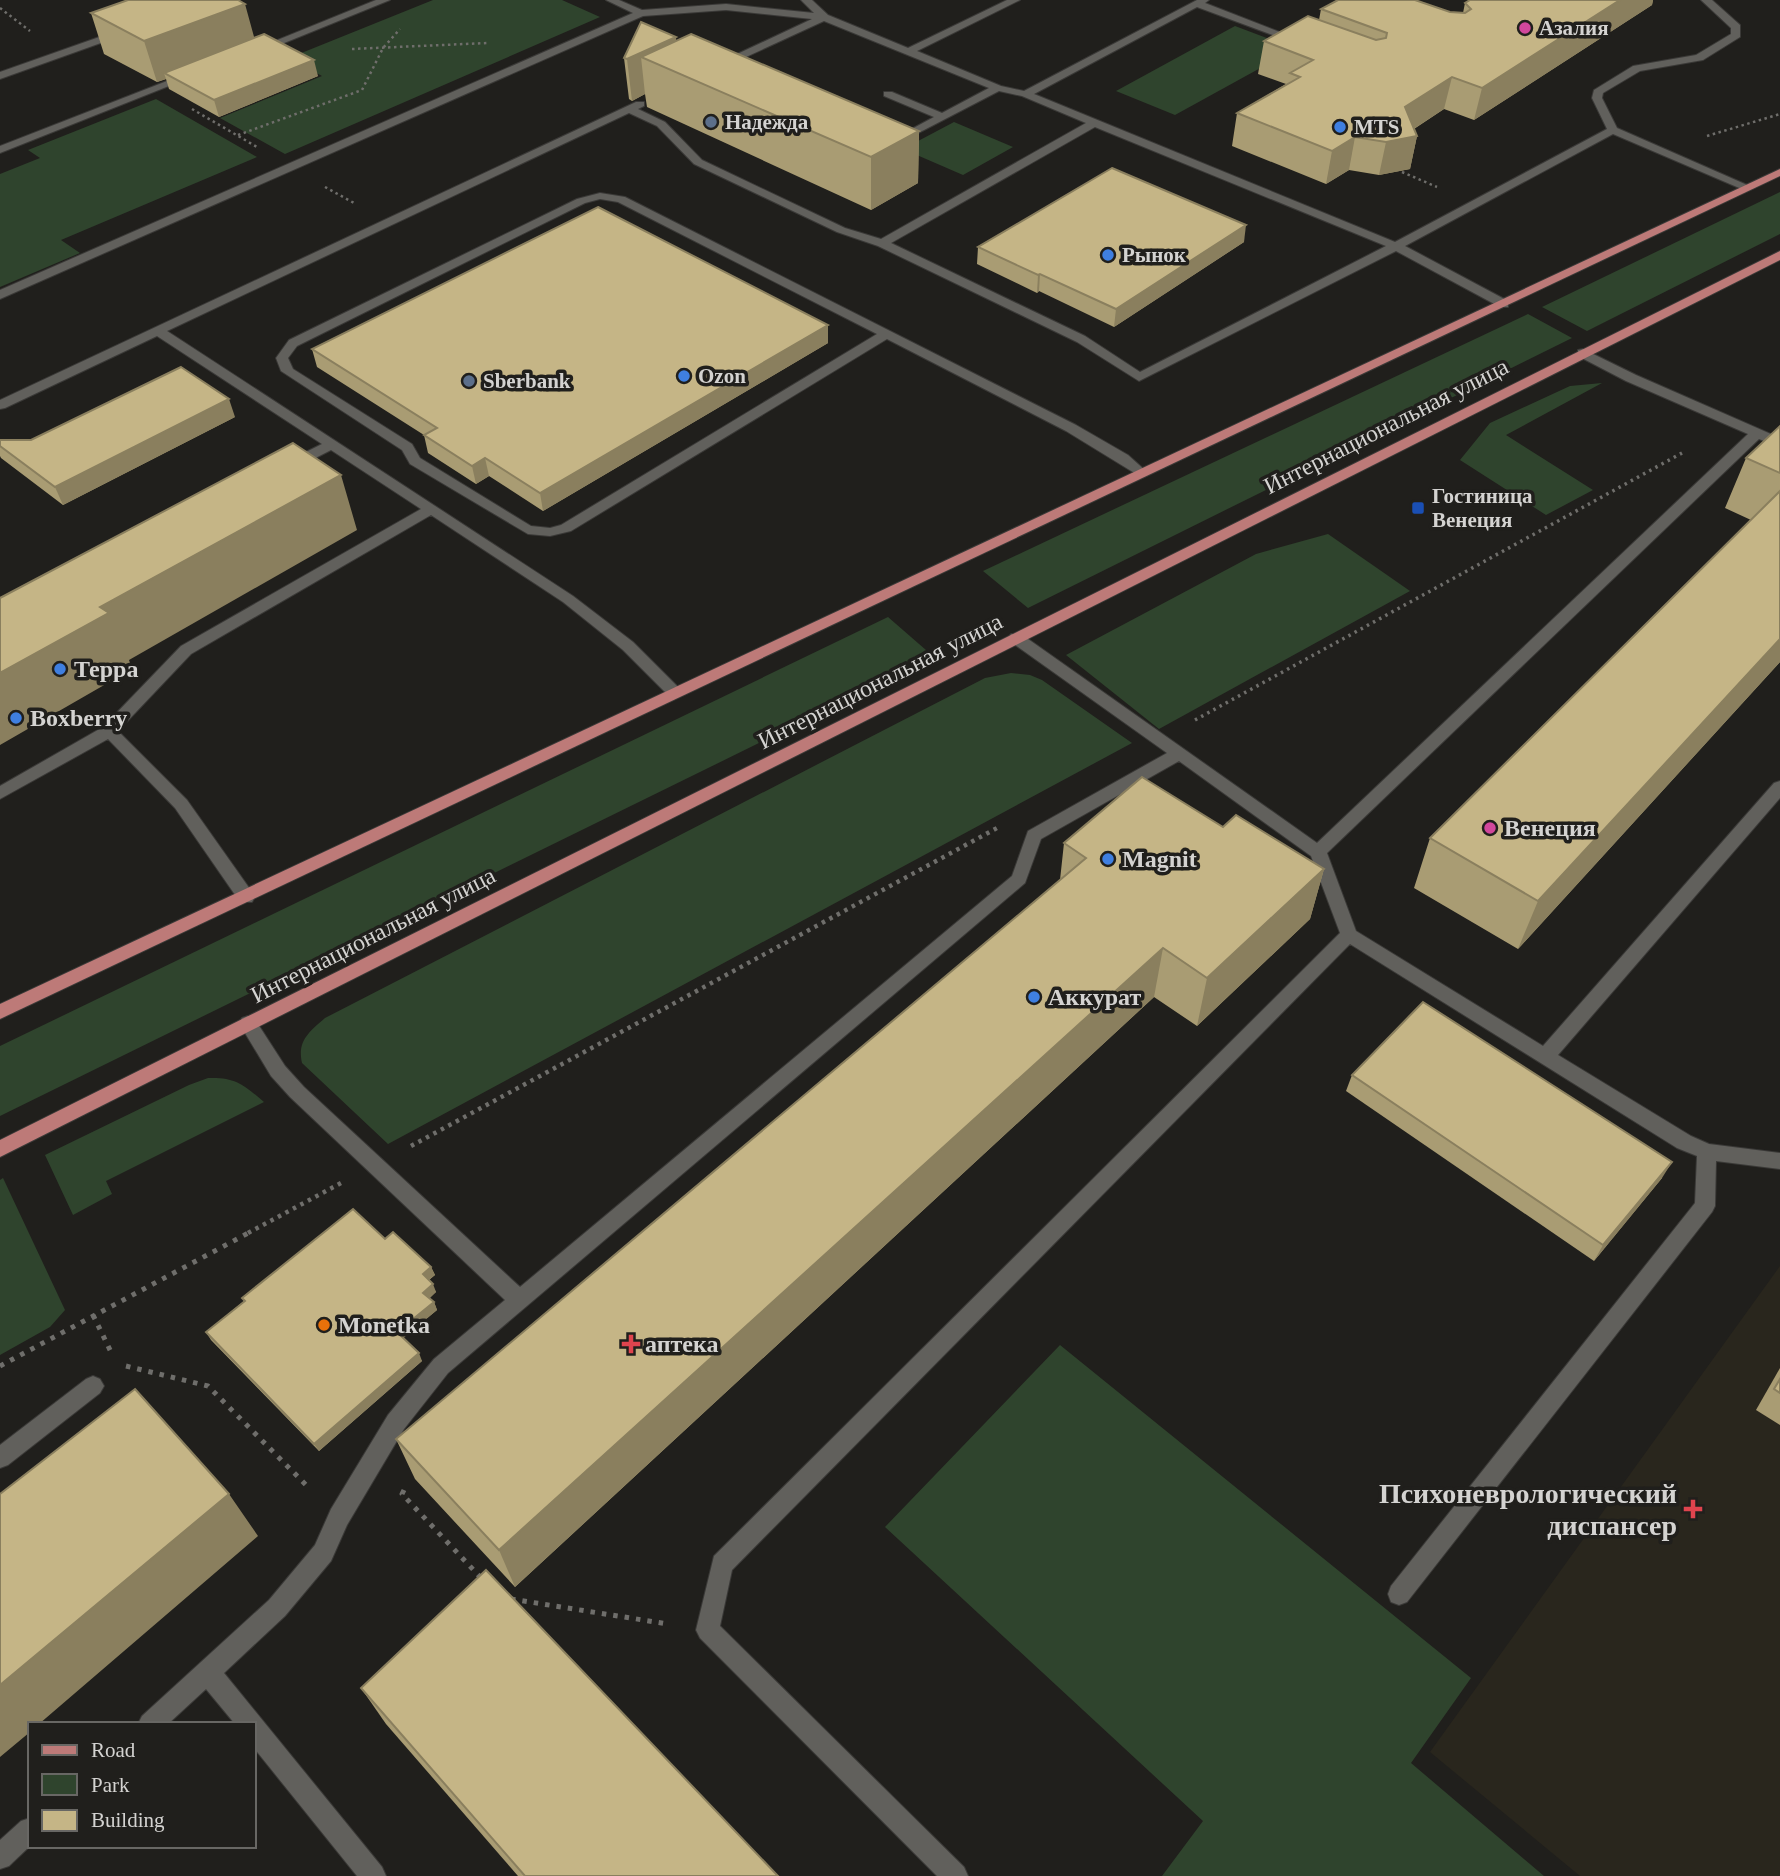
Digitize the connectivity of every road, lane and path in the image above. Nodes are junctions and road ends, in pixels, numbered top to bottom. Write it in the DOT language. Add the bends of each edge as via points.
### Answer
graph roads {
  1 [pos="385,0"];
  2 [pos="611,0"];
  3 [pos="806,0"];
  4 [pos="1014,0"];
  5 [pos="1706,0"];
  6 [pos="1201,2"];
  7 [pos="0,8"];
  8 [pos="641,13"];
  9 [pos="824,17"];
  10 [pos="407,21"];
  11 [pos="136,27"];
  12 [pos="489,43"];
  13 [pos="1314,46"];
  14 [pos="383,48"];
  15 [pos="75,49"];
  16 [pos="343,50"];
  17 [pos="250,52"];
  18 [pos="908,52"];
  19 [pos="714,69"];
  20 [pos="203,71"];
  21 [pos="0,76"];
  22 [pos="998,88"];
  23 [pos="156,89"];
  24 [pos="888,94"];
  25 [pos="1026,94"];
  26 [pos="653,97"];
  27 [pos="629,109"];
  28 [pos="943,117"];
  29 [pos="1094,123"];
  30 [pos="1613,130"];
  31 [pos="237,135"];
  32 [pos="890,145"];
  33 [pos="0,150"];
  34 [pos="292,169"];
  35 [pos="1780,173"];
  36 [pos="1748,188"];
  37 [pos="387,222"];
  38 [pos="883,243"];
  39 [pos="1396,246"];
  40 [pos="1780,255"];
  41 [pos="0,295"];
  42 [pos="1504,304"];
  43 [pos="156,330"];
  44 [pos="886,334"];
  45 [pos="1583,353"];
  46 [pos="0,405"];
  47 [pos="1734,424"];
  48 [pos="1757,433"];
  49 [pos="1780,443"];
  50 [pos="332,444"];
  51 [pos="283,470"];
  52 [pos="1141,473"];
  53 [pos="431,509"];
  54 [pos="1016,638"];
  55 [pos="674,692"];
  56 [pos="109,731"];
  57 [pos="1160,740"];
  58 [pos="1179,754"];
  59 [pos="1780,787"];
  60 [pos="0,793"];
  61 [pos="999,827"];
  62 [pos="1318,852"];
  63 [pos="246,897"];
  64 [pos="1349,935"];
  65 [pos="0,1012"];
  66 [pos="248,1023"];
  67 [pos="1546,1055"];
  68 [pos="0,1149"];
  69 [pos="1707,1152"];
  70 [pos="1780,1161"];
  71 [pos="373,1166"];
  72 [pos="519,1300"];
  73 [pos="93,1315"];
  74 [pos="0,1366"];
  75 [pos="93,1386"];
  76 [pos="0,1458"];
  77 [pos="408,1482"];
  78 [pos="402,1494"];
  79 [pos="339,1517"];
  80 [pos="489,1587"];
  81 [pos="1399,1594"];
  82 [pos="498,1597"];
  83 [pos="708,1630"];
  84 [pos="208,1672"];
  85 [pos="152,1722"];
  86 [pos="248,1722"];
  87 [pos="256,1730"];
  88 [pos="28,1832"];
  89 [pos="0,1857"];
  90 [pos="373,1876"];
  91 [pos="955,1876"];
  1 -- 17 [label="lane"];
  2 -- 8 [label="lane"];
  3 -- 9 [label="lane"];
  4 -- 18 [label="lane"];
  5 -- 30 [label="lane" via="1736,27 1736,35 1699,58 1637,68 1598,92"];
  6 -- 13 [label="lane"];
  6 -- 25 [label="lane"];
  7 -- 15 [label="path" via="37,36"];
  8 -- 9 [label="lane" via="726,7"];
  8 -- 34 [label="lane"];
  9 -- 18 [label="lane"];
  9 -- 19 [label="lane"];
  10 -- 14 [label="path"];
  11 -- 15 [label="lane"];
  12 -- 14 [label="path"];
  14 -- 16 [label="path"];
  14 -- 31 [label="path" via="362,89"];
  15 -- 21 [label="lane"];
  18 -- 22 [label="lane"];
  20 -- 23 [label="lane"];
  22 -- 25 [label="lane"];
  22 -- 28 [label="lane"];
  23 -- 31 [label="path"];
  23 -- 33 [label="lane"];
  24 -- 28 [label="lane"];
  25 -- 29 [label="lane"];
  26 -- 27 [label="lane"];
  27 -- 37 [label="lane"];
  27 -- 38 [label="lane" via="661,124 698,162 841,230"];
  28 -- 32 [label="lane"];
  29 -- 38 [label="lane"];
  29 -- 39 [label="lane"];
  30 -- 36 [label="lane"];
  30 -- 39 [label="lane"];
  31 -- 34 [label="path"];
  34 -- 37 [label="path"];
  34 -- 41 [label="lane"];
  35 -- 36 [label="main road"];
  36 -- 42 [label="main road"];
  37 -- 43 [label="lane"];
  38 -- 39 [label="lane" via="1081,339 1139,377"];
  39 -- 42 [label="lane"];
  40 -- 45 [label="main road, Интернациональная улица"];
  42 -- 52 [label="main road"];
  43 -- 46 [label="lane"];
  43 -- 50 [label="lane"];
  44 -- 44 [label="lane" via="566,528 550,532 528,530 415,461 407,447 287,371 282,358 293,343 581,201 600,196 621,199"];
  44 -- 52 [label="lane" via="1071,428"];
  45 -- 47 [label="lane"];
  45 -- 54 [label="main road, Интернациональная улица"];
  47 -- 48 [label="lane"];
  47 -- 57 [label="path"];
  48 -- 49 [label="lane"];
  48 -- 62 [label="lane"];
  50 -- 51 [label="lane"];
  50 -- 53 [label="lane"];
  52 -- 55 [label="main road"];
  53 -- 55 [label="lane" via="601,623"];
  53 -- 56 [label="lane" via="186,650"];
  54 -- 57 [label="lane"];
  54 -- 66 [label="main road, Интернациональная улица"];
  55 -- 63 [label="main road"];
  56 -- 60 [label="lane"];
  56 -- 63 [label="lane" via="181,804"];
  57 -- 58 [label="lane"];
  58 -- 62 [label="lane"];
  58 -- 72 [label="lane" via="1034,835 1019,879"];
  59 -- 67 [label="lane"];
  61 -- 71 [label="path"];
  62 -- 64 [label="lane"];
  63 -- 65 [label="main road"];
  64 -- 67 [label="lane"];
  64 -- 83 [label="lane" via="722,1564"];
  66 -- 68 [label="main road, Интернациональная улица"];
  66 -- 71 [label="lane" via="278,1071"];
  67 -- 69 [label="lane"];
  69 -- 70 [label="lane"];
  69 -- 81 [label="lane" via="1705,1206"];
  71 -- 72 [label="lane"];
  71 -- 73 [label="path"];
  72 -- 79 [label="lane" via="441,1366 396,1422"];
  73 -- 74 [label="path"];
  73 -- 79 [label="path" via="117,1364 208,1386"];
  75 -- 76 [label="lane"];
  77 -- 78 [label="path"];
  78 -- 79 [label="path"];
  78 -- 80 [label="path"];
  79 -- 84 [label="lane" via="323,1553 276,1608"];
  82 -- 83 [label="path"];
  83 -- 91 [label="lane"];
  84 -- 85 [label="lane"];
  84 -- 86 [label="lane"];
  87 -- 90 [label="lane"];
  88 -- 89 [label="lane"];
}
